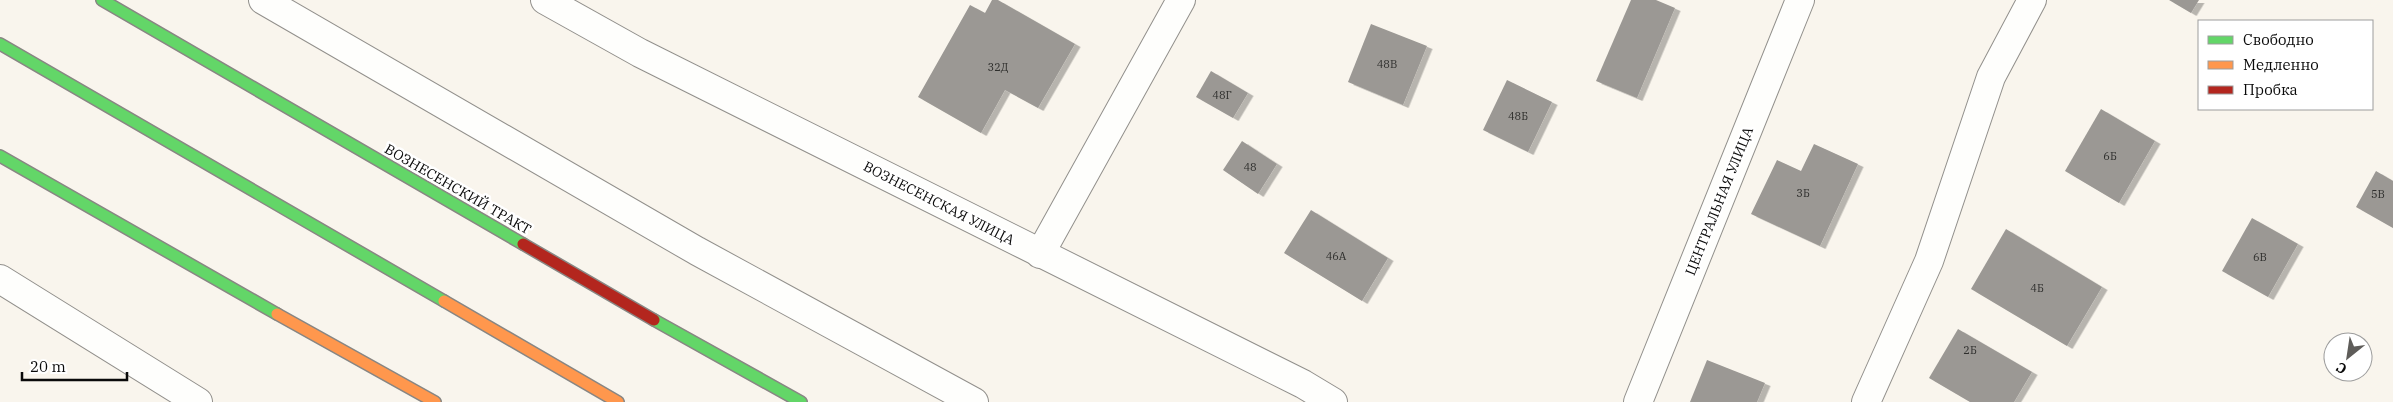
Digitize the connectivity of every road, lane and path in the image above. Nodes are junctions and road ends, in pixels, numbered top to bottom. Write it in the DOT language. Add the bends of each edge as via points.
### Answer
graph roads {
  1 [pos="102,0"];
  2 [pos="263,0"];
  3 [pos="545,0"];
  4 [pos="1180,0"];
  5 [pos="1800,0"];
  6 [pos="2032,0"];
  7 [pos="0,44"];
  8 [pos="0,156"];
  9 [pos="1040,254"];
  10 [pos="0,279"];
  11 [pos="198,402"];
  12 [pos="435,402"];
  13 [pos="618,402"];
  14 [pos="800,402"];
  15 [pos="974,402"];
  16 [pos="1333,402"];
  17 [pos="1638,402"];
  18 [pos="1866,402"];
  1 -- 14 [label="main road, ВОЗНЕСЕНСКИЙ ТРАКТ"];
  2 -- 15 [label="street" via="697,251"];
  3 -- 9 [label="street, ВОЗНЕСЕНСКАЯ УЛИЦА" via="640,53"];
  4 -- 9 [label="street"];
  5 -- 17 [label="street, ЦЕНТРАЛЬНАЯ УЛИЦА"];
  6 -- 18 [label="street" via="1992,77 1929,261"];
  7 -- 13 [label="main road"];
  8 -- 12 [label="main road"];
  9 -- 16 [label="street, ВОЗНЕСЕНСКАЯ УЛИЦА" via="1303,384"];
  10 -- 11 [label="street"];
}
